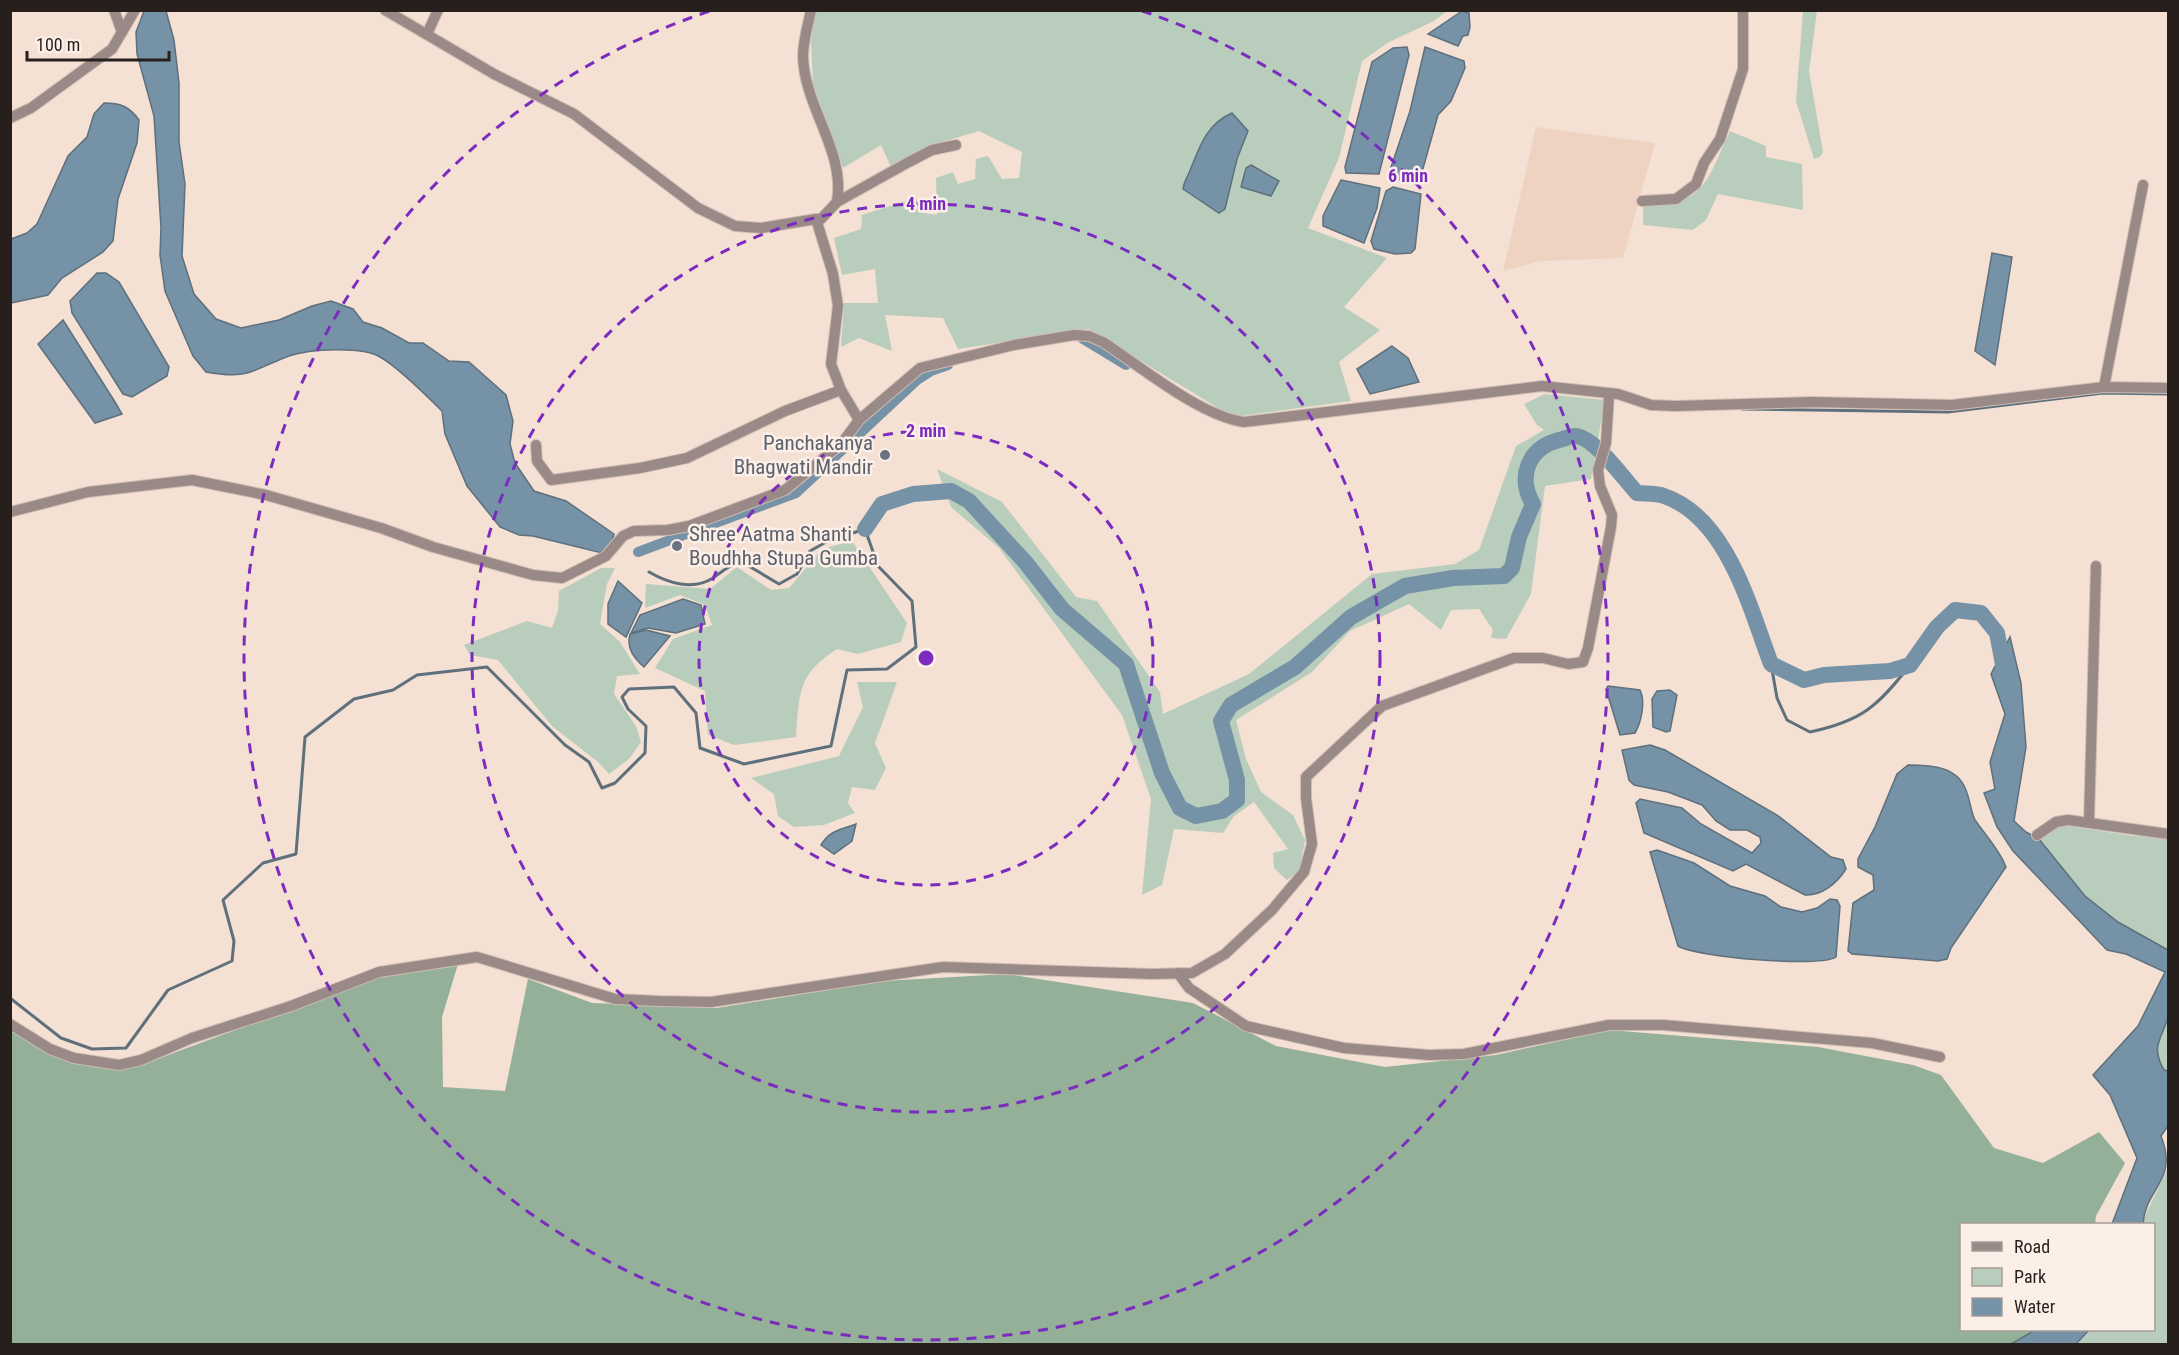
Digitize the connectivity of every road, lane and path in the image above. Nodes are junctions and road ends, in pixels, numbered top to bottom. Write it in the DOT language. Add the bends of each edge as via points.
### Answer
graph roads {
  1 [pos="114,10"];
  2 [pos="135,10"];
  3 [pos="385,10"];
  4 [pos="438,10"];
  5 [pos="811,10"];
  6 [pos="1743,10"];
  7 [pos="122,32"];
  8 [pos="427,34"];
  9 [pos="10,118"];
  10 [pos="956,145"];
  11 [pos="2143,185"];
  12 [pos="1642,201"];
  13 [pos="837,202"];
  14 [pos="816,219"];
  15 [pos="2104,387"];
  16 [pos="2169,388"];
  17 [pos="841,390"];
  18 [pos="1609,395"];
  19 [pos="859,420"];
  20 [pos="536,445"];
  21 [pos="10,512"];
  22 [pos="2096,566"];
  23 [pos="2089,822"];
  24 [pos="2169,834"];
  25 [pos="2037,835"];
  26 [pos="1178,973"];
  27 [pos="10,1024"];
  28 [pos="1940,1057"];
  1 -- 7 [label="street"];
  2 -- 7 [label="street"];
  3 -- 8 [label="street"];
  4 -- 8 [label="street"];
  5 -- 13 [label="street" via="803,56 808,83 841,182"];
  6 -- 12 [label="street" via="1743,69 1720,139 1696,184 1676,199"];
  7 -- 9 [label="street" via="112,49 31,108"];
  8 -- 14 [label="street" via="494,74 574,114 698,208 735,226 761,228"];
  10 -- 13 [label="street" via="932,150"];
  11 -- 15 [label="street"];
  13 -- 14 [label="street" via="821,219"];
  14 -- 17 [label="street" via="838,306 831,364"];
  15 -- 16 [label="street"];
  15 -- 18 [label="street" via="1952,405 1651,405 1618,394"];
  17 -- 19 [label="street"];
  17 -- 20 [label="street" via="785,411 687,458 640,468 551,480 537,461"];
  18 -- 19 [label="street" via="1542,386 1244,422 1227,420 1203,407 1103,342 1074,335 920,368"];
  18 -- 26 [label="street" via="1600,486 1612,515 1588,648 1582,662 1515,658 1382,706 1306,777 1312,844 1304,872 1272,910 1225,954 1192,973"];
  19 -- 21 [label="street" via="842,443 785,490 688,526 634,531 623,536 606,556 562,578 533,575 266,495 192,480 88,492"];
  22 -- 23 [label="street"];
  23 -- 24 [label="street"];
  23 -- 25 [label="street" via="2056,822"];
  26 -- 27 [label="street" via="943,967 711,1002 659,1001 615,999 477,957 379,972 119,1065 74,1058 50,1049"];
  26 -- 28 [label="street" via="1189,988 1246,1026 1344,1048 1464,1054 1609,1025 1663,1025 1872,1043"];
}
